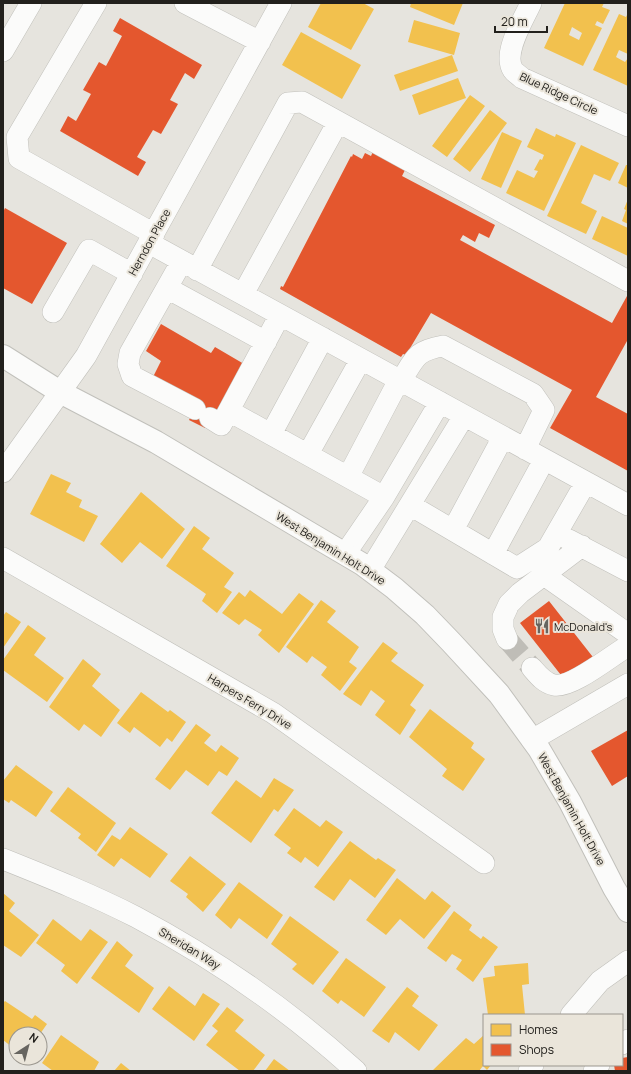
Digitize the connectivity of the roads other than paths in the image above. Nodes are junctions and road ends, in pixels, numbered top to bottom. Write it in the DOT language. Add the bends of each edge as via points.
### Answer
graph roads {
  1 [pos="31,3"];
  2 [pos="96,3"];
  3 [pos="185,3"];
  4 [pos="281,3"];
  5 [pos="531,3"];
  6 [pos="260,42"];
  7 [pos="3,51"];
  8 [pos="338,122"];
  9 [pos="628,126"];
  10 [pos="151,239"];
  11 [pos="190,266"];
  12 [pos="132,274"];
  13 [pos="628,281"];
  14 [pos="167,288"];
  15 [pos="243,294"];
  16 [pos="53,312"];
  17 [pos="280,315"];
  18 [pos="323,338"];
  19 [pos="266,342"];
  20 [pos="3,356"];
  21 [pos="361,359"];
  22 [pos="400,381"];
  23 [pos="60,392"];
  24 [pos="440,402"];
  25 [pos="211,413"];
  26 [pos="464,416"];
  27 [pos="271,434"];
  28 [pos="503,437"];
  29 [pos="525,449"];
  30 [pos="308,454"];
  31 [pos="544,460"];
  32 [pos="3,472"];
  33 [pos="348,477"];
  34 [pos="586,482"];
  35 [pos="384,497"];
  36 [pos="410,505"];
  37 [pos="628,505"];
  38 [pos="453,530"];
  39 [pos="557,533"];
  40 [pos="582,546"];
  41 [pos="345,554"];
  42 [pos="493,554"];
  43 [pos="3,558"];
  44 [pos="370,570"];
  45 [pos="628,571"];
  46 [pos="544,575"];
  47 [pos="628,634"];
  48 [pos="507,639"];
  49 [pos="628,646"];
  50 [pos="532,668"];
  51 [pos="628,684"];
  52 [pos="532,740"];
  53 [pos="3,859"];
  54 [pos="484,863"];
  55 [pos="628,911"];
  56 [pos="628,961"];
  57 [pos="572,1014"];
  58 [pos="356,1071"];
  1 -- 7 [label="street"];
  2 -- 10 [label="street" via="17,137 19,158"];
  3 -- 6 [label="street"];
  4 -- 6 [label="street, Herndon Place"];
  5 -- 9 [label="street, Blue Ridge Circle" via="512,43 510,54 513,70 522,78"];
  6 -- 10 [label="street, Herndon Place"];
  8 -- 11 [label="street" via="302,102 288,103"];
  8 -- 13 [label="street"];
  8 -- 15 [label="street"];
  10 -- 11 [label="street"];
  10 -- 12 [label="street, Herndon Place"];
  11 -- 14 [label="street"];
  11 -- 15 [label="street"];
  12 -- 16 [label="street" via="89,250"];
  12 -- 23 [label="street, Herndon Place" via="86,356"];
  14 -- 19 [label="street"];
  14 -- 25 [label="street" via="130,353 128,364 132,376"];
  15 -- 17 [label="street"];
  17 -- 18 [label="street"];
  17 -- 19 [label="street"];
  18 -- 21 [label="street"];
  18 -- 27 [label="street"];
  19 -- 25 [label="street"];
  20 -- 23 [label="main road, West Benjamin Holt Drive"];
  21 -- 22 [label="street"];
  21 -- 30 [label="street"];
  22 -- 24 [label="street"];
  22 -- 29 [label="street" via="415,358 428,349 443,346 533,394 544,410"];
  22 -- 33 [label="street"];
  23 -- 32 [label="street, Herndon Place"];
  23 -- 41 [label="main road, West Benjamin Holt Drive" via="156,442"];
  24 -- 26 [label="street"];
  24 -- 35 [label="street"];
  25 -- 27 [label="street"];
  26 -- 28 [label="street"];
  26 -- 36 [label="street"];
  27 -- 30 [label="street"];
  28 -- 29 [label="street"];
  28 -- 38 [label="street"];
  29 -- 31 [label="street"];
  30 -- 33 [label="street"];
  31 -- 34 [label="street"];
  31 -- 42 [label="street"];
  33 -- 35 [label="street"];
  34 -- 37 [label="street"];
  34 -- 39 [label="street"];
  35 -- 41 [label="street"];
  36 -- 38 [label="street"];
  36 -- 44 [label="street"];
  38 -- 42 [label="street"];
  39 -- 40 [label="street"];
  39 -- 42 [label="street" via="548,548 517,568"];
  40 -- 45 [label="street"];
  40 -- 46 [label="street"];
  41 -- 44 [label="main road, West Benjamin Holt Drive"];
  43 -- 54 [label="street, Harpers Ferry Drive" via="273,713"];
  44 -- 52 [label="main road, West Benjamin Holt Drive" via="425,615 451,642 499,694"];
  46 -- 47 [label="street"];
  46 -- 48 [label="street" via="509,604 503,617"];
  49 -- 50 [label="street" via="566,685 554,685 544,680"];
  51 -- 52 [label="street"];
  52 -- 55 [label="main road, West Benjamin Holt Drive" via="570,802"];
  53 -- 58 [label="street, Sheridan Way" via="74,887 136,917 219,965 279,1007"];
  56 -- 57 [label="street" via="600,981"];
}
